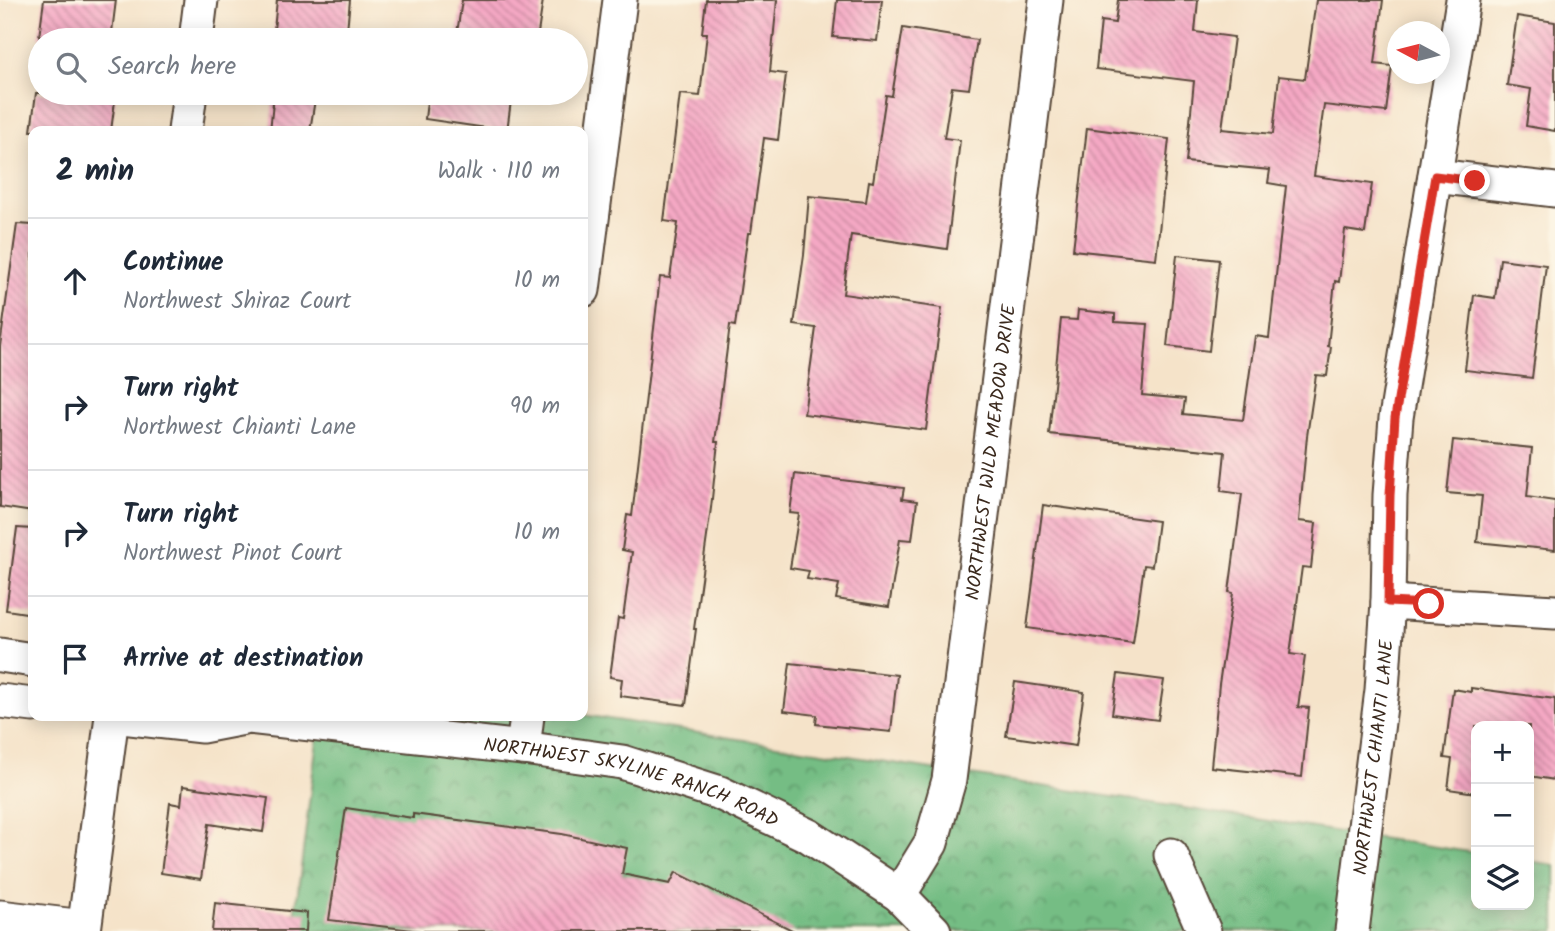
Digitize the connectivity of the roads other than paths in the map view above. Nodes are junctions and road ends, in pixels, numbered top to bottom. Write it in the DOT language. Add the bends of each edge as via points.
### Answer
graph roads {
  1 [pos="201,0"];
  2 [pos="620,0"];
  3 [pos="1046,0"];
  4 [pos="1463,0"];
  5 [pos="198,28"];
  6 [pos="188,105"];
  7 [pos="186,126"];
  8 [pos="1435,176"];
  9 [pos="1555,190"];
  10 [pos="588,251"];
  11 [pos="1388,602"];
  12 [pos="1555,612"];
  13 [pos="0,655"];
  14 [pos="28,659"];
  15 [pos="0,701"];
  16 [pos="28,704"];
  17 [pos="111,721"];
  18 [pos="157,721"];
  19 [pos="225,721"];
  20 [pos="291,721"];
  21 [pos="526,721"];
  22 [pos="523,748"];
  23 [pos="1171,855"];
  24 [pos="899,895"];
  25 [pos="0,917"];
  26 [pos="84,929"];
  27 [pos="934,931"];
  28 [pos="1204,931"];
  29 [pos="1352,931"];
  1 -- 5 [label="street"];
  2 -- 10 [label="street"];
  3 -- 24 [label="street, NORTHWEST WILD MEADOW DRIVE" via="949,780 931,843"];
  4 -- 8 [label="street, NORTHWEST CHIANTI LANE"];
  6 -- 7 [label="street"];
  8 -- 9 [label="street"];
  8 -- 11 [label="street, NORTHWEST CHIANTI LANE" via="1395,418"];
  11 -- 12 [label="street"];
  11 -- 29 [label="street, NORTHWEST CHIANTI LANE" via="1382,690"];
  13 -- 14 [label="street"];
  15 -- 16 [label="street"];
  17 -- 26 [label="street"];
  18 -- 19 [label="street, NORTHWEST SKYLINE RANCH ROAD" via="202,726"];
  20 -- 22 [label="street, NORTHWEST SKYLINE RANCH ROAD"];
  21 -- 22 [label="street"];
  22 -- 24 [label="street, NORTHWEST SKYLINE RANCH ROAD" via="622,762 720,793 809,836"];
  23 -- 28 [label="street"];
  24 -- 27 [label="street, NORTHWEST SKYLINE RANCH ROAD"];
  25 -- 26 [label="street"];
}
